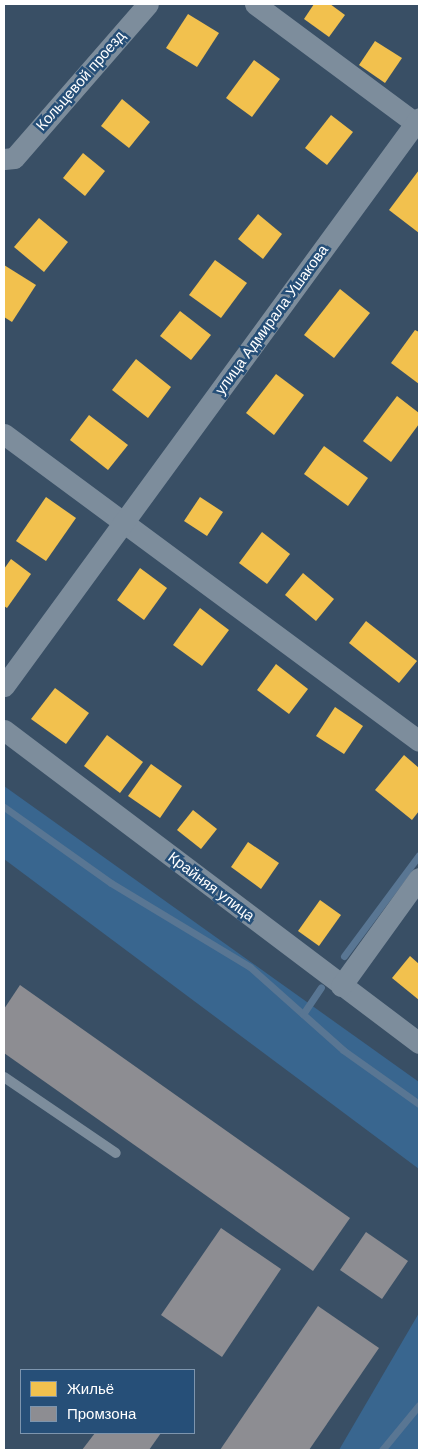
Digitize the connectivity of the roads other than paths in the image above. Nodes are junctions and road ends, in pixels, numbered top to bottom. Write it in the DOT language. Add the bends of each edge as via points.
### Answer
graph roads {
  1 [pos="148,4"];
  2 [pos="255,4"];
  3 [pos="418,122"];
  4 [pos="7,162"];
  5 [pos="4,434"];
  6 [pos="125,522"];
  7 [pos="4,686"];
  8 [pos="4,730"];
  9 [pos="419,741"];
  10 [pos="419,878"];
  11 [pos="341,986"];
  12 [pos="419,1043"];
  13 [pos="4,1077"];
  14 [pos="116,1153"];
  1 -- 4 [label="street, Кольцевой проезд"];
  2 -- 3 [label="street"];
  3 -- 6 [label="street, улица Адмирала Ушакова"];
  5 -- 6 [label="street"];
  6 -- 7 [label="street, улица Адмирала Ушакова"];
  6 -- 9 [label="street"];
  8 -- 11 [label="street, Крайняя улица"];
  10 -- 11 [label="street"];
  11 -- 12 [label="street, Крайняя улица"];
  13 -- 14 [label="lane"];
}
